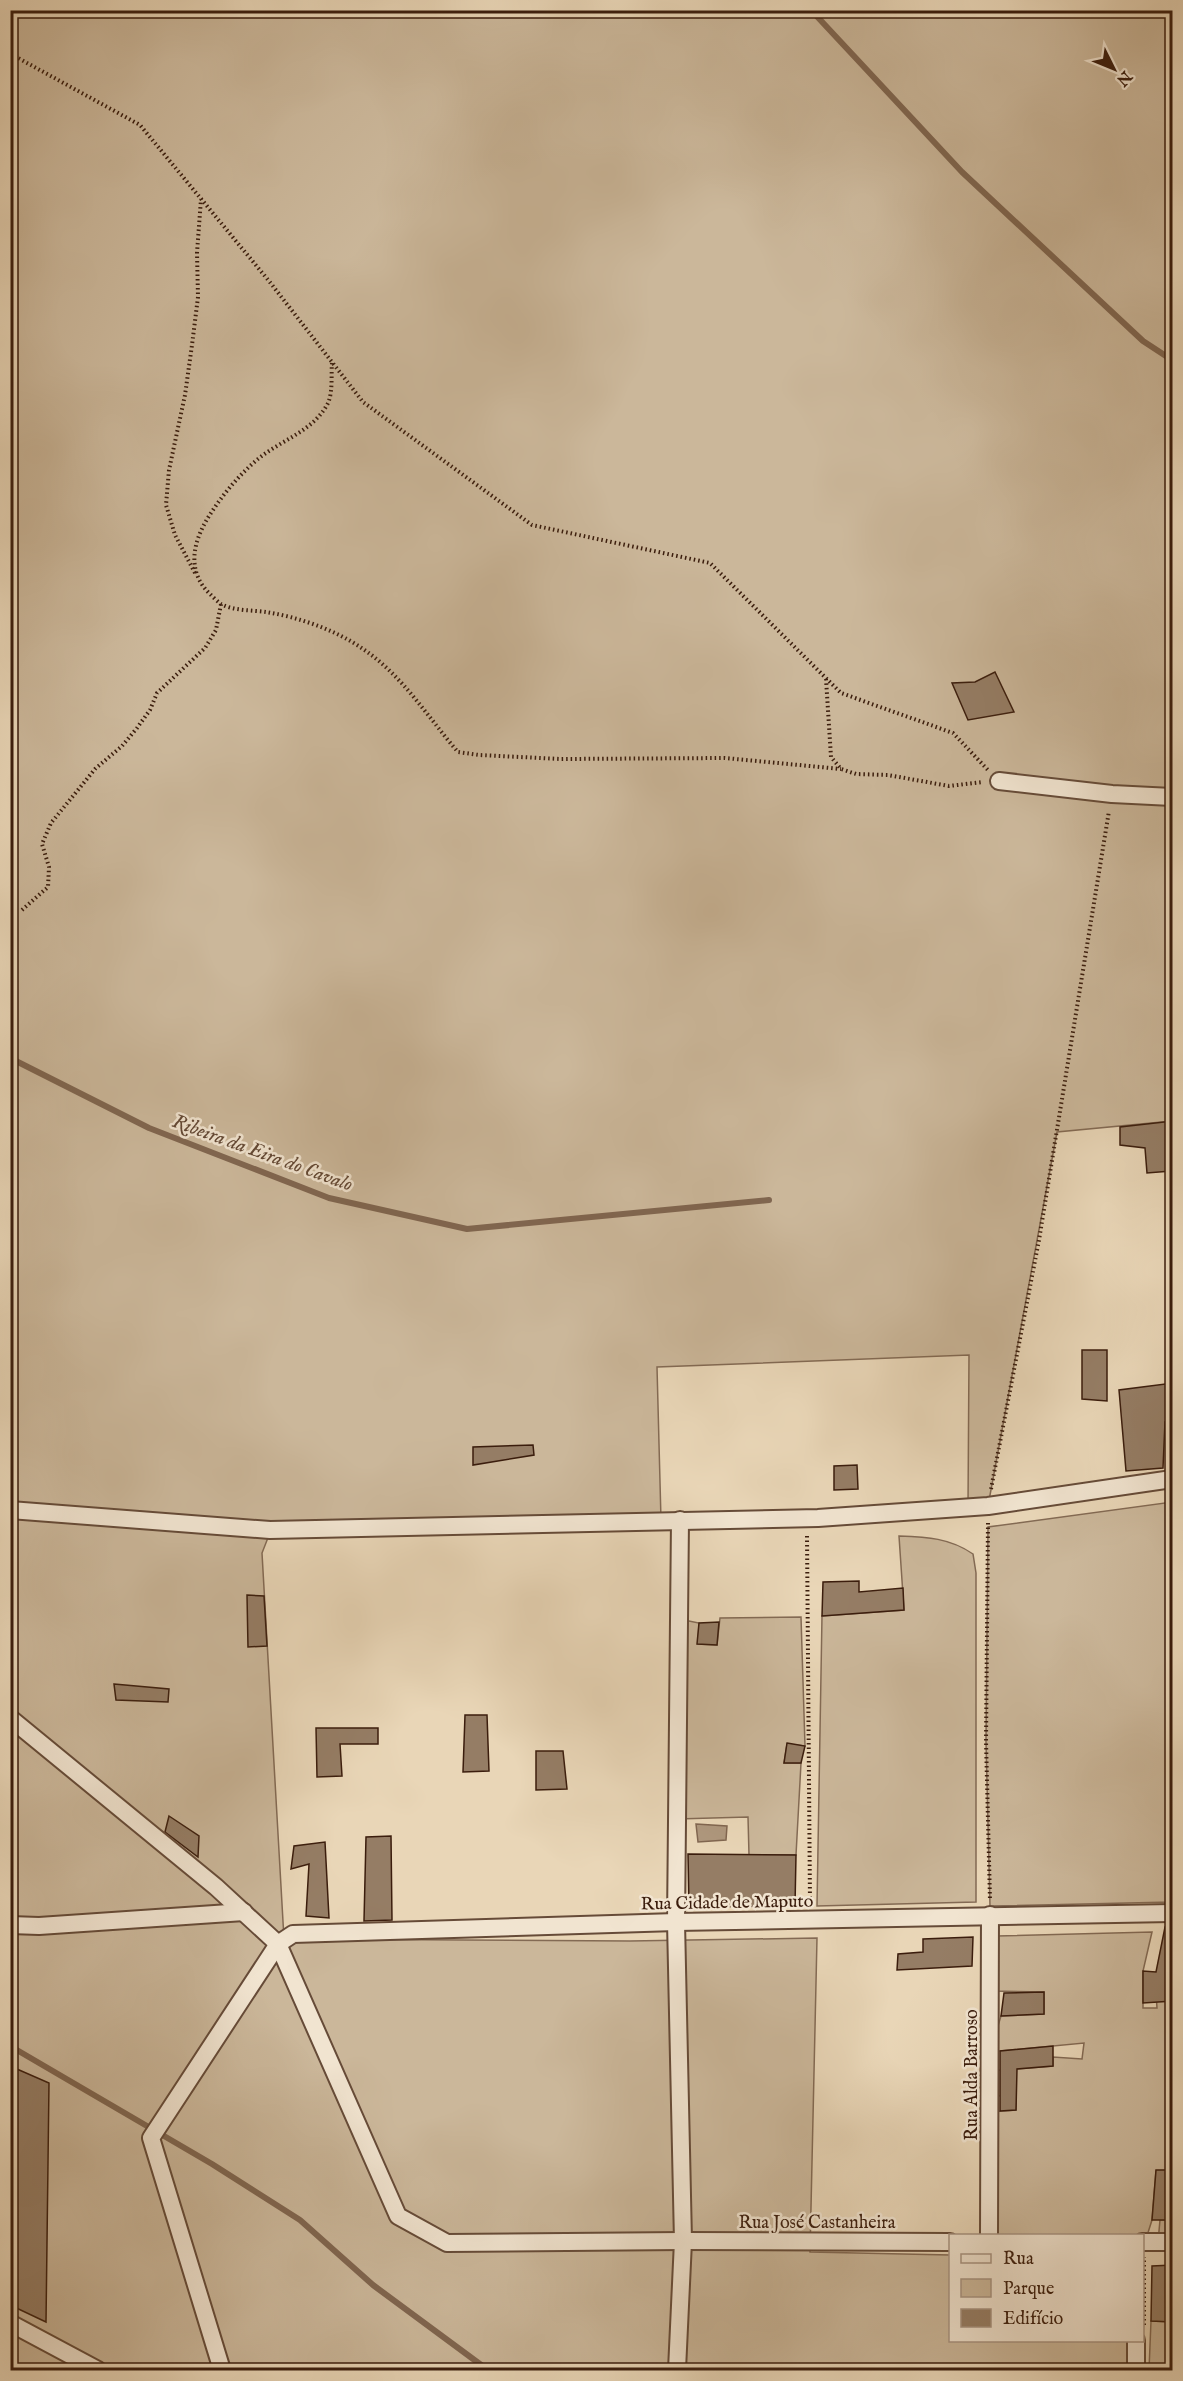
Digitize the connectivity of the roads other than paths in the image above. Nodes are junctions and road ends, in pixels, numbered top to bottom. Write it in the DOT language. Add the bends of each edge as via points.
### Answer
graph roads {
  1 [pos="999,781"];
  2 [pos="1173,797"];
  3 [pos="1173,1479"];
  4 [pos="10,1510"];
  5 [pos="680,1520"];
  6 [pos="10,1718"];
  7 [pos="244,1912"];
  8 [pos="1173,1913"];
  9 [pos="990,1916"];
  10 [pos="676,1922"];
  11 [pos="10,1925"];
  12 [pos="281,1942"];
  13 [pos="989,2234"];
  14 [pos="683,2241"];
  15 [pos="949,2242"];
  16 [pos="1144,2242"];
  17 [pos="1173,2242"];
  18 [pos="10,2323"];
  19 [pos="1140,2342"];
  20 [pos="98,2370"];
  21 [pos="222,2370"];
  22 [pos="676,2370"];
  23 [pos="1136,2370"];
  1 -- 2 [label="street"];
  3 -- 5 [label="street" via="988,1506 807,1518"];
  4 -- 5 [label="street" via="270,1530"];
  5 -- 10 [label="street"];
  6 -- 7 [label="street"];
  7 -- 11 [label="street"];
  7 -- 12 [label="street"];
  8 -- 9 [label="street, Rua Cidade de Maputo"];
  9 -- 10 [label="street, Rua Cidade de Maputo"];
  9 -- 13 [label="street, Rua Alda Barroso"];
  10 -- 12 [label="street, Rua Cidade de Maputo" via="292,1934"];
  10 -- 14 [label="street"];
  12 -- 14 [label="street, Rua José Castanheira" via="398,2216 447,2243"];
  12 -- 21 [label="street" via="151,2139"];
  14 -- 15 [label="street, Rua José Castanheira"];
  14 -- 22 [label="street"];
  16 -- 17 [label="street"];
  18 -- 20 [label="street"];
  19 -- 23 [label="street"];
}
